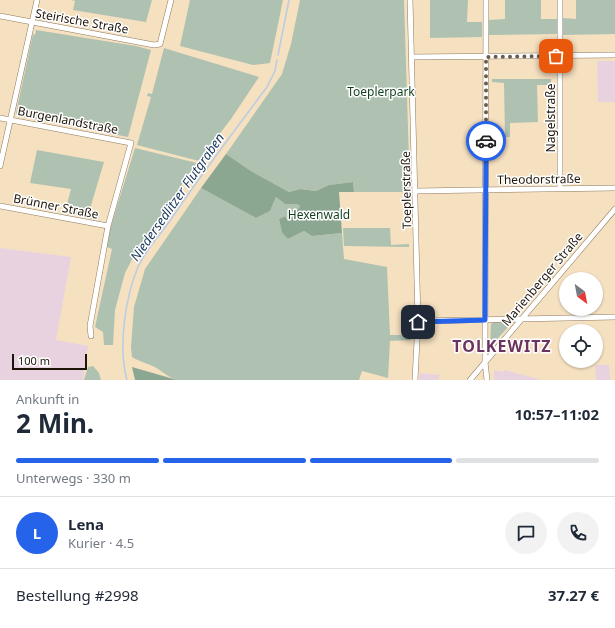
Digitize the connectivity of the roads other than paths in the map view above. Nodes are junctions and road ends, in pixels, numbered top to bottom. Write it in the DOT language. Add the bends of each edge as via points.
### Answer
graph roads {
  1 [pos="37,0"];
  2 [pos="171,0"];
  3 [pos="410,0"];
  4 [pos="486,0"];
  5 [pos="560,0"];
  6 [pos="0,16"];
  7 [pos="31,22"];
  8 [pos="615,54"];
  9 [pos="560,56"];
  10 [pos="412,57"];
  11 [pos="486,57"];
  12 [pos="0,118"];
  13 [pos="10,120"];
  14 [pos="0,166"];
  15 [pos="615,188"];
  16 [pos="560,189"];
  17 [pos="416,191"];
  18 [pos="486,191"];
  19 [pos="0,206"];
  20 [pos="615,209"];
  21 [pos="108,226"];
  22 [pos="615,317"];
  23 [pos="522,319"];
  24 [pos="485,320"];
  25 [pos="418,322"];
  26 [pos="91,336"];
  27 [pos="485,362"];
  28 [pos="488,378"];
  29 [pos="415,380"];
  30 [pos="470,380"];
  1 -- 7 [label="street"];
  2 -- 7 [label="street, Steirische Straße" via="160,44 154,45"];
  3 -- 10 [label="street, Toeplerstraße"];
  4 -- 11 [label="street"];
  5 -- 9 [label="street, Nagelstraße"];
  6 -- 7 [label="street, Steirische Straße"];
  7 -- 13 [label="street"];
  8 -- 9 [label="street"];
  9 -- 11 [label="street"];
  9 -- 16 [label="street, Nagelstraße"];
  10 -- 11 [label="street"];
  10 -- 17 [label="street, Toeplerstraße"];
  11 -- 18 [label="street"];
  12 -- 13 [label="street, Burgenlandstraße"];
  13 -- 14 [label="street"];
  13 -- 21 [label="street, Burgenlandstraße" via="131,143"];
  15 -- 16 [label="street, Theodorstraße"];
  16 -- 18 [label="street, Theodorstraße"];
  17 -- 18 [label="street, Theodorstraße"];
  17 -- 25 [label="street, Toeplerstraße"];
  18 -- 24 [label="street"];
  19 -- 21 [label="street, Brünner Straße"];
  20 -- 23 [label="street, Marienberger Straße"];
  21 -- 26 [label="street" via="90,326"];
  22 -- 23 [label="street"];
  23 -- 24 [label="street"];
  23 -- 27 [label="street, Marienberger Straße"];
  24 -- 25 [label="street"];
  24 -- 27 [label="street"];
  25 -- 29 [label="street, Toeplerstraße"];
  27 -- 28 [label="street"];
  27 -- 30 [label="street, Marienberger Straße"];
}
